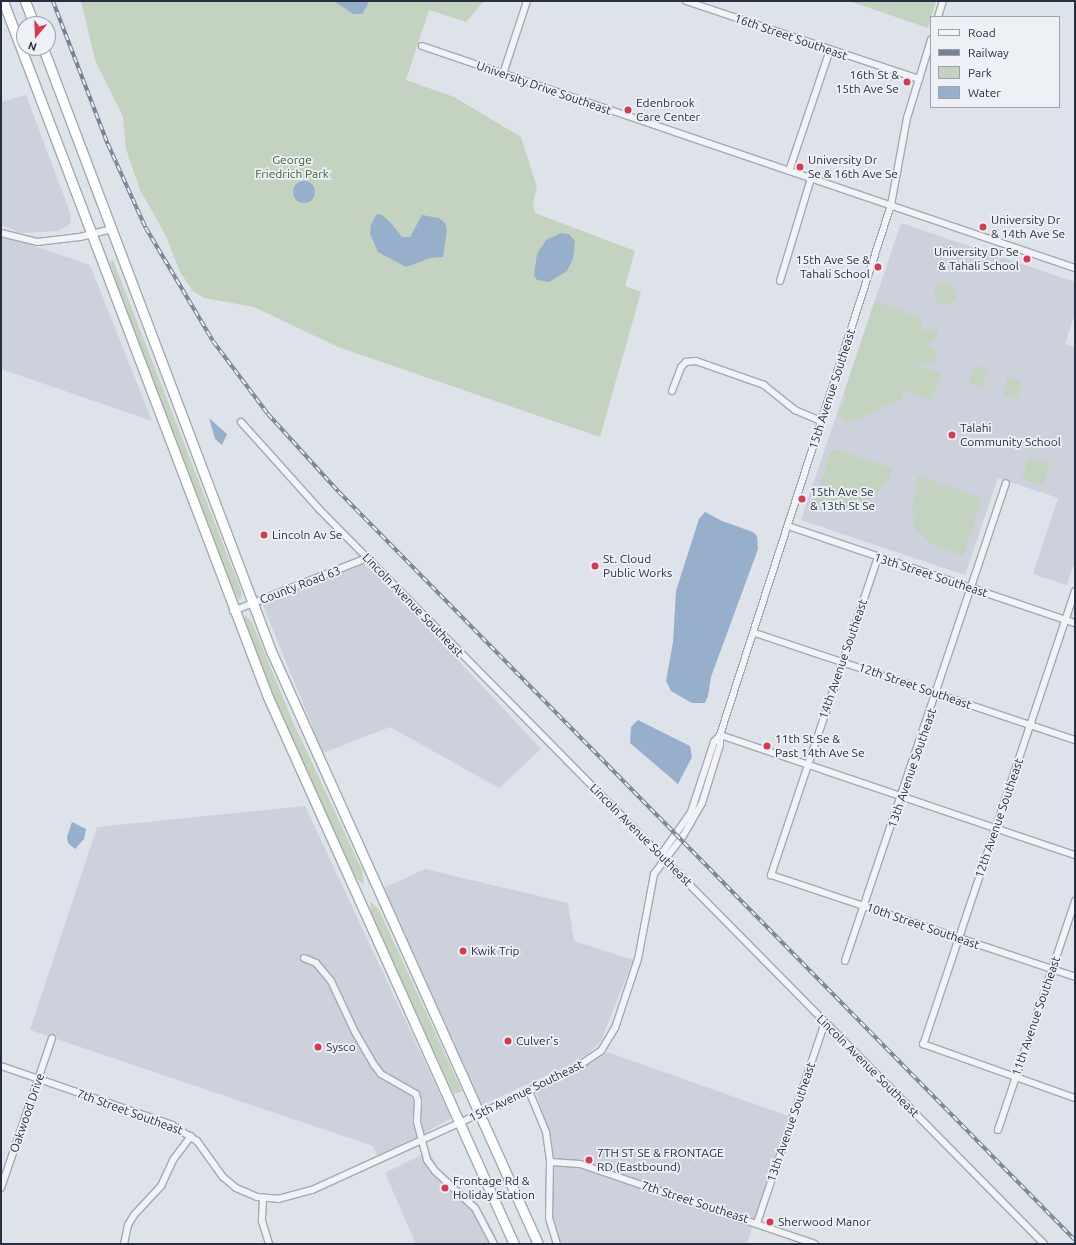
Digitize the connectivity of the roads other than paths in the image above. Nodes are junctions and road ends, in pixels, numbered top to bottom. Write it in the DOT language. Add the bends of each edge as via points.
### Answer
graph roads {
  1 [pos="3,1"];
  2 [pos="25,1"];
  3 [pos="526,1"];
  4 [pos="686,1"];
  5 [pos="943,1"];
  6 [pos="31,16"];
  7 [pos="938,16"];
  8 [pos="930,43"];
  9 [pos="422,46"];
  10 [pos="830,50"];
  11 [pos="46,56"];
  12 [pos="503,74"];
  13 [pos="919,79"];
  14 [pos="789,171"];
  15 [pos="811,178"];
  16 [pos="891,205"];
  17 [pos="112,229"];
  18 [pos="1,233"];
  19 [pos="93,234"];
  20 [pos="1075,268"];
  21 [pos="780,280"];
  22 [pos="672,391"];
  23 [pos="821,421"];
  24 [pos="241,422"];
  25 [pos="1006,483"];
  26 [pos="788,526"];
  27 [pos="878,557"];
  28 [pos="367,558"];
  29 [pos="972,588"];
  30 [pos="1075,591"];
  31 [pos="252,604"];
  32 [pos="233,611"];
  33 [pos="1065,620"];
  34 [pos="1075,623"];
  35 [pos="754,633"];
  36 [pos="843,662"];
  37 [pos="937,694"];
  38 [pos="1030,725"];
  39 [pos="720,735"];
  40 [pos="1075,740"];
  41 [pos="806,764"];
  42 [pos="902,797"];
  43 [pos="996,828"];
  44 [pos="1075,855"];
  45 [pos="664,858"];
  46 [pos="771,875"];
  47 [pos="1075,901"];
  48 [pos="864,906"];
  49 [pos="957,937"];
  50 [pos="304,958"];
  51 [pos="844,961"];
  52 [pos="1052,969"];
  53 [pos="1075,977"];
  54 [pos="826,1022"];
  55 [pos="52,1038"];
  56 [pos="1,1066"];
  57 [pos="1014,1077"];
  58 [pos="38,1079"];
  59 [pos="529,1091"];
  60 [pos="1075,1098"];
  61 [pos="479,1114"];
  62 [pos="459,1122"];
  63 [pos="998,1130"];
  64 [pos="191,1136"];
  65 [pos="420,1140"];
  66 [pos="550,1162"];
  67 [pos="1,1188"];
  68 [pos="263,1199"];
  69 [pos="757,1223"];
  70 [pos="124,1244"];
  71 [pos="269,1244"];
  72 [pos="494,1244"];
  73 [pos="514,1244"];
  74 [pos="538,1244"];
  75 [pos="557,1244"];
  76 [pos="815,1244"];
  77 [pos="1044,1244"];
  1 -- 19 [label="highway"];
  2 -- 6 [label="highway"];
  3 -- 12 [label="street"];
  4 -- 10 [label="street, 16th Street Southeast"];
  5 -- 7 [label="street"];
  8 -- 13 [label="street, 15th Avenue Southeast"];
  9 -- 12 [label="street, University Drive Southeast"];
  10 -- 13 [label="street, 16th Street Southeast"];
  10 -- 14 [label="street"];
  11 -- 17 [label="highway"];
  12 -- 14 [label="street, University Drive Southeast"];
  13 -- 16 [label="street, 15th Avenue Southeast" via="901,142"];
  14 -- 15 [label="street, University Drive Southeast"];
  15 -- 16 [label="street, University Drive Southeast"];
  15 -- 21 [label="street"];
  16 -- 20 [label="street, University Drive Southeast"];
  16 -- 23 [label="street, 15th Avenue Southeast"];
  17 -- 19 [label="street"];
  17 -- 31 [label="highway"];
  18 -- 19 [label="street" via="37,242"];
  19 -- 32 [label="highway"];
  22 -- 23 [label="street" via="681,367 686,362 696,361 764,385 794,409"];
  23 -- 26 [label="street, 15th Avenue Southeast"];
  24 -- 28 [label="street, Lincoln Avenue Southeast" via="301,491"];
  25 -- 29 [label="street, 13th Avenue Southeast"];
  26 -- 27 [label="street, 13th Street Southeast"];
  26 -- 35 [label="street, 15th Avenue Southeast"];
  27 -- 29 [label="street, 13th Street Southeast"];
  27 -- 36 [label="street, 14th Avenue Southeast"];
  28 -- 31 [label="street, County Road 63"];
  28 -- 45 [label="street, Lincoln Avenue Southeast"];
  29 -- 33 [label="street, 13th Street Southeast"];
  29 -- 37 [label="street, 13th Avenue Southeast"];
  30 -- 33 [label="street, 12th Avenue Southeast"];
  31 -- 32 [label="street, County Road 63"];
  31 -- 61 [label="highway" via="308,736"];
  32 -- 62 [label="highway" via="302,776"];
  33 -- 34 [label="street, 13th Street Southeast"];
  33 -- 38 [label="street, 12th Avenue Southeast"];
  35 -- 36 [label="street, 12th Street Southeast"];
  35 -- 39 [label="street, 15th Avenue Southeast"];
  36 -- 37 [label="street, 12th Street Southeast"];
  36 -- 41 [label="street, 14th Avenue Southeast"];
  37 -- 38 [label="street, 12th Street Southeast"];
  37 -- 42 [label="street, 13th Avenue Southeast"];
  38 -- 40 [label="street, 12th Street Southeast"];
  38 -- 43 [label="street, 12th Avenue Southeast"];
  39 -- 41 [label="street"];
  39 -- 45 [label="street, 15th Avenue Southeast" via="714,742 691,812 663,852"];
  41 -- 42 [label="street"];
  41 -- 46 [label="street, 14th Avenue Southeast"];
  42 -- 43 [label="street"];
  42 -- 48 [label="street, 13th Avenue Southeast"];
  43 -- 44 [label="street"];
  43 -- 49 [label="street, 12th Avenue Southeast"];
  45 -- 54 [label="street, Lincoln Avenue Southeast"];
  45 -- 59 [label="street, 15th Avenue Southeast" via="654,874 638,960 609,1040 590,1060"];
  46 -- 48 [label="street, 10th Street Southeast"];
  47 -- 52 [label="street, 11th Avenue Southeast"];
  48 -- 49 [label="street, 10th Street Southeast"];
  48 -- 51 [label="street, 13th Avenue Southeast"];
  49 -- 52 [label="street, 10th Street Southeast"];
  49 -- 57 [label="street, 12th Avenue Southeast" via="923,1044"];
  50 -- 65 [label="street" via="316,963 331,981 355,1032 381,1074 416,1094"];
  52 -- 53 [label="street, 10th Street Southeast"];
  52 -- 57 [label="street, 11th Avenue Southeast"];
  54 -- 69 [label="street, 13th Avenue Southeast"];
  54 -- 77 [label="street, Lincoln Avenue Southeast"];
  55 -- 58 [label="street, Oakwood Drive"];
  56 -- 58 [label="street, 7th Street Southeast"];
  57 -- 60 [label="street"];
  57 -- 63 [label="street, 11th Avenue Southeast"];
  58 -- 64 [label="street, 7th Street Southeast" via="172,1125"];
  58 -- 67 [label="street, Oakwood Drive"];
  59 -- 61 [label="street, 15th Avenue Southeast"];
  59 -- 66 [label="street" via="542,1117"];
  61 -- 62 [label="street, 15th Avenue Southeast"];
  61 -- 74 [label="highway"];
  62 -- 65 [label="street, 7th Street Southeast"];
  62 -- 73 [label="highway"];
  64 -- 68 [label="street, 7th Street Southeast" via="230,1183 243,1192"];
  64 -- 70 [label="street" via="173,1160 158,1190 131,1220"];
  65 -- 68 [label="street, 7th Street Southeast" via="303,1194"];
  65 -- 72 [label="street" via="427,1160 435,1171 476,1208"];
  66 -- 69 [label="street, 7th Street Southeast" via="580,1164"];
  66 -- 75 [label="street" via="549,1218"];
  68 -- 71 [label="street" via="262,1220"];
  69 -- 76 [label="street, 7th Street Southeast"];
}
